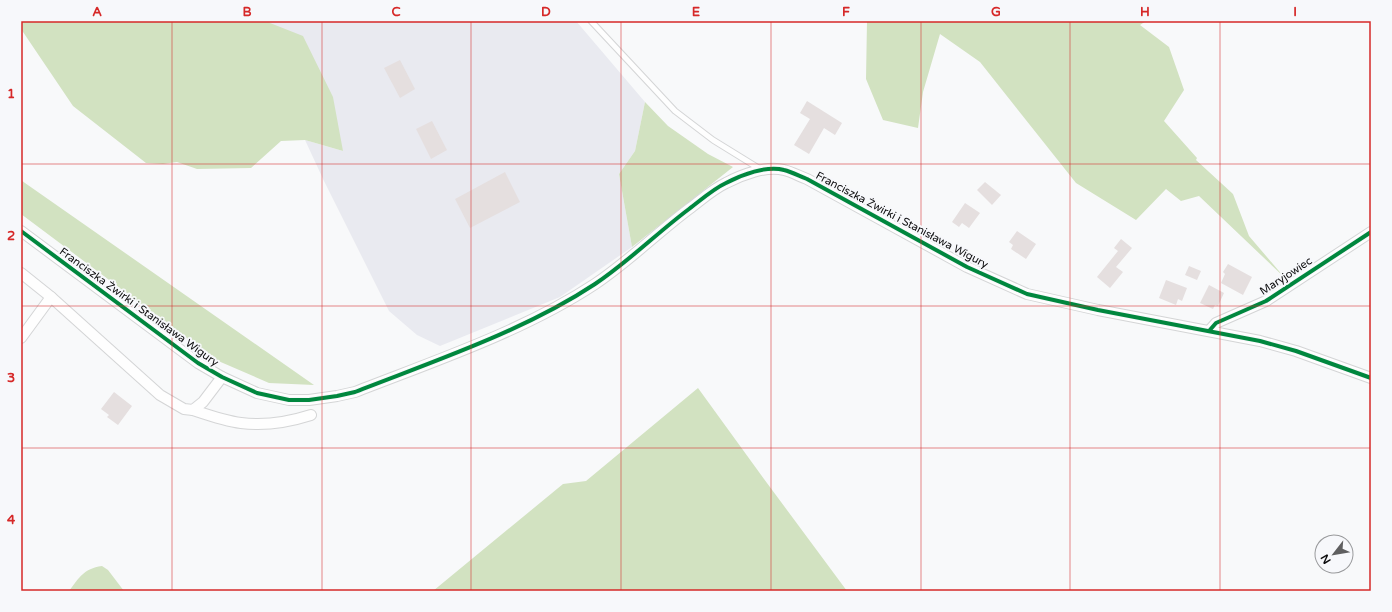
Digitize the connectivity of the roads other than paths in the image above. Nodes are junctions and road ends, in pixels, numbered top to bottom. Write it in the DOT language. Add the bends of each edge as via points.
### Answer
graph roads {
  1 [pos="591,21"];
  2 [pos="763,170"];
  3 [pos="21,231"];
  4 [pos="1371,232"];
  5 [pos="21,273"];
  6 [pos="51,297"];
  7 [pos="1209,331"];
  8 [pos="21,338"];
  9 [pos="222,377"];
  10 [pos="1371,378"];
  11 [pos="193,410"];
  12 [pos="311,415"];
  1 -- 2 [label="lane" via="675,111 712,140"];
  2 -- 7 [label="street, Franciszka Żwirki i Stanisława Wigury" via="783,170 806,179 967,267 1026,294"];
  2 -- 9 [label="street, Franciszka Żwirki i Stanisława Wigury" via="726,182 611,273 576,296 490,338 355,392 309,400 289,400 257,393"];
  3 -- 9 [label="street, Franciszka Żwirki i Stanisława Wigury" via="198,363"];
  4 -- 7 [label="street, Maryjowiec" via="1266,301 1216,323"];
  5 -- 6 [label="street"];
  6 -- 8 [label="street"];
  6 -- 11 [label="street" via="160,395 184,409"];
  7 -- 10 [label="street, Franciszka Żwirki i Stanisława Wigury" via="1296,351"];
  9 -- 11 [label="street, Franciszka Żwirki i Stanisława Wigury" via="203,402"];
  11 -- 12 [label="street" via="241,423 270,423"];
}
